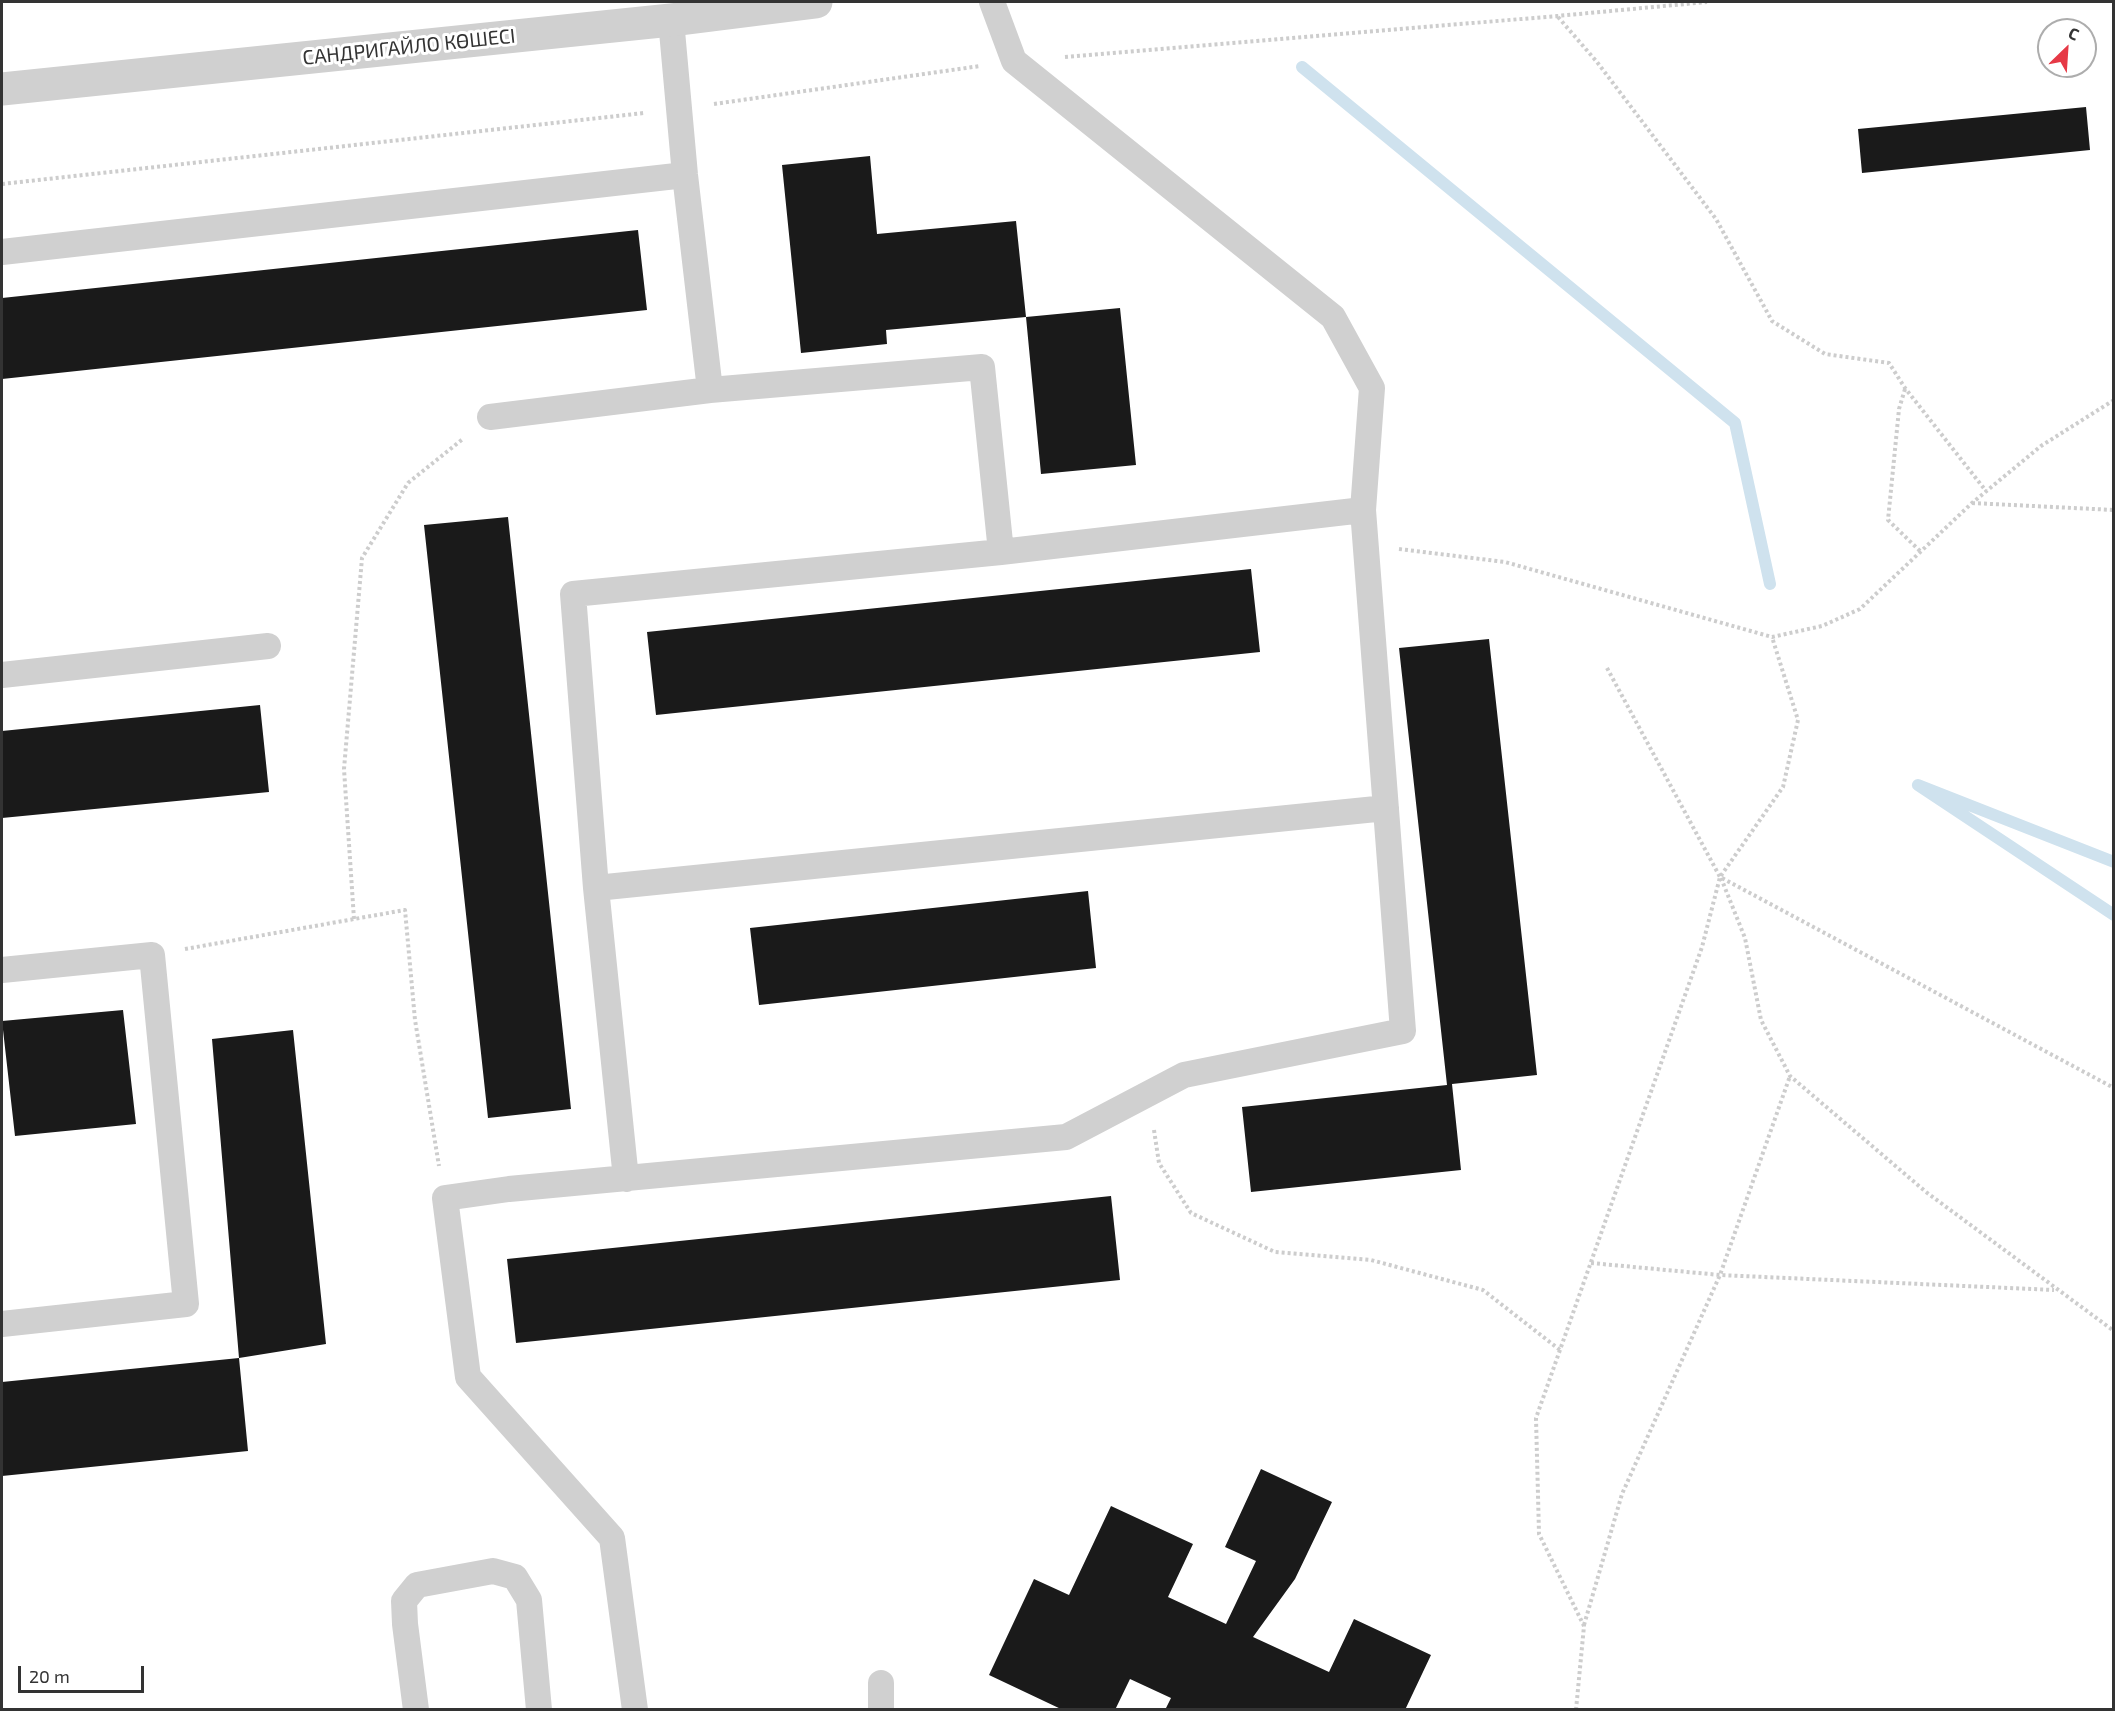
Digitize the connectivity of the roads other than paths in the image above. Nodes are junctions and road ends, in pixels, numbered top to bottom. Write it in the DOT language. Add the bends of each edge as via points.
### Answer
graph roads {
  1 [pos="816,2"];
  2 [pos="992,2"];
  3 [pos="671,20"];
  4 [pos="2,89"];
  5 [pos="685,175"];
  6 [pos="2,252"];
  7 [pos="710,390"];
  8 [pos="490,417"];
  9 [pos="1364,510"];
  10 [pos="1001,552"];
  11 [pos="268,646"];
  12 [pos="2,675"];
  13 [pos="1386,808"];
  14 [pos="596,888"];
  15 [pos="2,970"];
  16 [pos="626,1179"];
  17 [pos="2,1324"];
  18 [pos="881,1683"];
  19 [pos="416,1710"];
  20 [pos="539,1710"];
  21 [pos="635,1710"];
  22 [pos="881,1710"];
  1 -- 3 [label="street, САНДРИГАЙЛО КӨШЕСІ"];
  2 -- 9 [label="lane" via="1014,61 1333,317 1371,388"];
  3 -- 4 [label="street, САНДРИГАЙЛО КӨШЕСІ"];
  3 -- 5 [label="lane"];
  5 -- 6 [label="lane"];
  5 -- 7 [label="lane"];
  7 -- 8 [label="lane"];
  7 -- 10 [label="lane" via="982,367"];
  9 -- 10 [label="lane"];
  9 -- 13 [label="lane"];
  10 -- 14 [label="lane" via="573,594"];
  11 -- 12 [label="lane"];
  13 -- 14 [label="lane"];
  13 -- 16 [label="lane" via="1403,1031 1184,1075 1066,1137"];
  14 -- 16 [label="lane"];
  15 -- 17 [label="lane" via="152,955 186,1304"];
  16 -- 21 [label="lane" via="445,1198 468,1377 612,1538"];
  18 -- 22 [label="lane"];
  19 -- 20 [label="lane" via="404,1601 417,1584 493,1571 515,1577 529,1600"];
}
